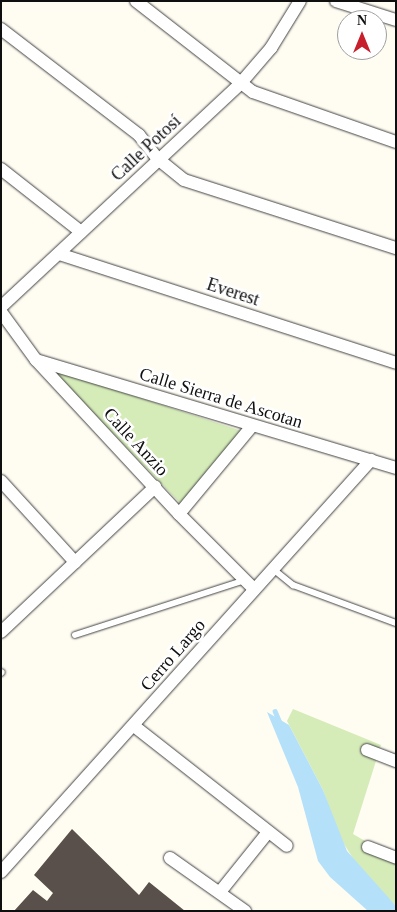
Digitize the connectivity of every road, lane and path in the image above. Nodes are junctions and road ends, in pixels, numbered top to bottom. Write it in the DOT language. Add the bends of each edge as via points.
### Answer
graph roads {
  1 [pos="136,1"];
  2 [pos="300,1"];
  3 [pos="336,1"];
  4 [pos="396,20"];
  5 [pos="1,29"];
  6 [pos="240,84"];
  7 [pos="396,142"];
  8 [pos="158,160"];
  9 [pos="1,169"];
  10 [pos="81,232"];
  11 [pos="396,248"];
  12 [pos="59,254"];
  13 [pos="1,307"];
  14 [pos="1,312"];
  15 [pos="36,360"];
  16 [pos="396,363"];
  17 [pos="252,426"];
  18 [pos="371,460"];
  19 [pos="396,468"];
  20 [pos="1,481"];
  21 [pos="155,487"];
  22 [pos="179,514"];
  23 [pos="75,562"];
  24 [pos="272,568"];
  25 [pos="249,584"];
  26 [pos="396,624"];
  27 [pos="1,632"];
  28 [pos="75,635"];
  29 [pos="134,726"];
  30 [pos="367,750"];
  31 [pos="396,760"];
  32 [pos="268,832"];
  33 [pos="287,846"];
  34 [pos="368,847"];
  35 [pos="170,858"];
  36 [pos="396,858"];
  37 [pos="1,872"];
  38 [pos="220,892"];
  39 [pos="245,911"];
  1 -- 6 [label="street"];
  2 -- 6 [label="street, Calle Potosí" via="280,36"];
  3 -- 4 [label="street"];
  5 -- 8 [label="street" via="139,135"];
  6 -- 7 [label="street" via="266,99"];
  6 -- 8 [label="street, Calle Potosí"];
  8 -- 10 [label="street, Calle Potosí"];
  8 -- 11 [label="street" via="184,180"];
  9 -- 10 [label="street"];
  10 -- 12 [label="street, Calle Potosí"];
  12 -- 13 [label="street, Calle Potosí"];
  12 -- 16 [label="street, Everest"];
  14 -- 15 [label="street, Calle Anzio"];
  15 -- 17 [label="street, Calle Sierra de Ascotan"];
  15 -- 21 [label="street, Calle Anzio"];
  17 -- 18 [label="street, Calle Sierra de Ascotan"];
  17 -- 22 [label="street"];
  18 -- 19 [label="street, Calle Sierra de Ascotan"];
  18 -- 24 [label="street, Cerro Largo"];
  20 -- 23 [label="street"];
  21 -- 22 [label="street, Calle Anzio"];
  21 -- 23 [label="street"];
  22 -- 25 [label="street, Calle Anzio"];
  23 -- 27 [label="street"];
  24 -- 25 [label="street, Cerro Largo"];
  24 -- 26 [label="lane" via="293,585"];
  25 -- 28 [label="lane"];
  25 -- 29 [label="street, Cerro Largo"];
  29 -- 32 [label="street"];
  29 -- 37 [label="street, Cerro Largo"];
  30 -- 31 [label="street"];
  32 -- 33 [label="street"];
  32 -- 38 [label="street"];
  34 -- 36 [label="street"];
  35 -- 38 [label="street"];
  38 -- 39 [label="street"];
}
